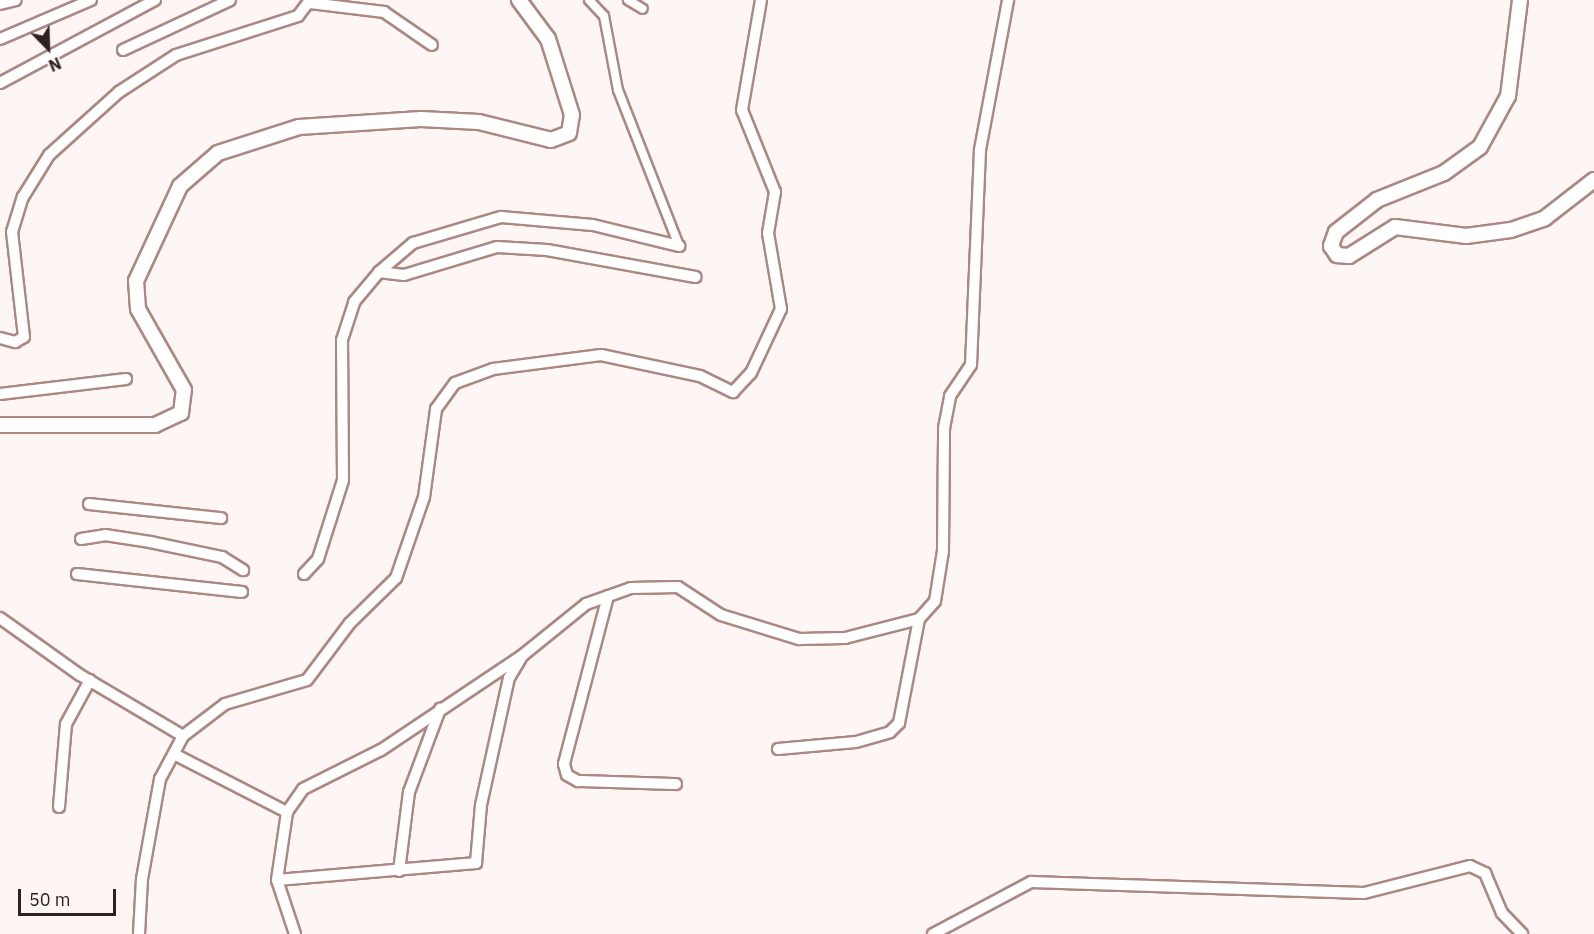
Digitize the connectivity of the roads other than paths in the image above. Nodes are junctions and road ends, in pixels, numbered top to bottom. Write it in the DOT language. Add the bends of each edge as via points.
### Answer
graph roads {
  1 [pos="16,0"];
  2 [pos="91,0"];
  3 [pos="155,0"];
  4 [pos="230,0"];
  5 [pos="519,0"];
  6 [pos="589,0"];
  7 [pos="628,0"];
  8 [pos="761,0"];
  9 [pos="1008,0"];
  10 [pos="1520,0"];
  11 [pos="310,1"];
  12 [pos="0,4"];
  13 [pos="643,9"];
  14 [pos="0,39"];
  15 [pos="432,45"];
  16 [pos="123,50"];
  17 [pos="0,83"];
  18 [pos="1594,180"];
  19 [pos="679,246"];
  20 [pos="379,272"];
  21 [pos="696,278"];
  22 [pos="0,338"];
  23 [pos="126,380"];
  24 [pos="0,394"];
  25 [pos="0,425"];
  26 [pos="88,504"];
  27 [pos="221,518"];
  28 [pos="81,539"];
  29 [pos="243,570"];
  30 [pos="76,574"];
  31 [pos="304,574"];
  32 [pos="242,592"];
  33 [pos="608,596"];
  34 [pos="0,618"];
  35 [pos="919,619"];
  36 [pos="523,655"];
  37 [pos="90,680"];
  38 [pos="440,709"];
  39 [pos="183,736"];
  40 [pos="778,749"];
  41 [pos="174,754"];
  42 [pos="676,784"];
  43 [pos="59,807"];
  44 [pos="287,812"];
  45 [pos="399,871"];
  46 [pos="277,880"];
  47 [pos="139,934"];
  48 [pos="296,934"];
  49 [pos="933,934"];
  50 [pos="1522,934"];
  1 -- 12 [label="street"];
  2 -- 14 [label="street"];
  3 -- 17 [label="street"];
  4 -- 16 [label="street"];
  5 -- 25 [label="street" via="548,39 572,115 569,133 551,140 479,122 421,119 288,129 218,153 180,186 136,281 138,309 184,390 181,413 155,425"];
  6 -- 19 [label="street" via="604,16 618,90"];
  7 -- 13 [label="street"];
  8 -- 39 [label="street" via="742,110 775,192 768,233 781,309 742,386 721,390 700,376 602,355 493,369 455,383 436,409 424,497 396,578 350,623 307,680 225,704"];
  9 -- 35 [label="street" via="980,150 971,365 950,396 944,428 940,580 935,601"];
  10 -- 18 [label="street" via="1508,96 1480,147 1444,173 1377,200 1336,232 1331,246 1338,255 1349,256 1395,227 1466,236 1511,231 1545,218"];
  11 -- 15 [label="street" via="384,12"];
  11 -- 22 [label="street" via="298,16 176,56 119,92 49,154 23,197 12,232 24,337 15,342"];
  19 -- 20 [label="street" via="593,225 501,217 412,243"];
  20 -- 21 [label="street" via="412,274 497,247 547,250"];
  20 -- 31 [label="street" via="354,302 342,340 338,371 343,480 318,559"];
  23 -- 24 [label="street"];
  26 -- 27 [label="street"];
  28 -- 29 [label="street" via="105,535 150,542 222,557"];
  30 -- 32 [label="street"];
  33 -- 35 [label="street" via="631,588 678,587 721,615 799,639 845,638"];
  33 -- 36 [label="street" via="586,604"];
  33 -- 42 [label="street" via="564,764 567,775 578,781"];
  34 -- 37 [label="street"];
  35 -- 40 [label="street" via="899,723 890,732 856,742"];
  36 -- 38 [label="street"];
  36 -- 45 [label="street" via="509,678 483,793 476,863"];
  37 -- 39 [label="street"];
  37 -- 43 [label="street" via="66,724"];
  38 -- 44 [label="street" via="381,750 303,789"];
  38 -- 45 [label="street" via="409,792"];
  39 -- 41 [label="street"];
  41 -- 44 [label="street"];
  41 -- 47 [label="street" via="160,779 152,820"];
  44 -- 46 [label="street"];
  45 -- 46 [label="street"];
  46 -- 48 [label="street"];
  49 -- 50 [label="street" via="1030,882 1364,893 1470,866 1485,873 1502,913"];
}
